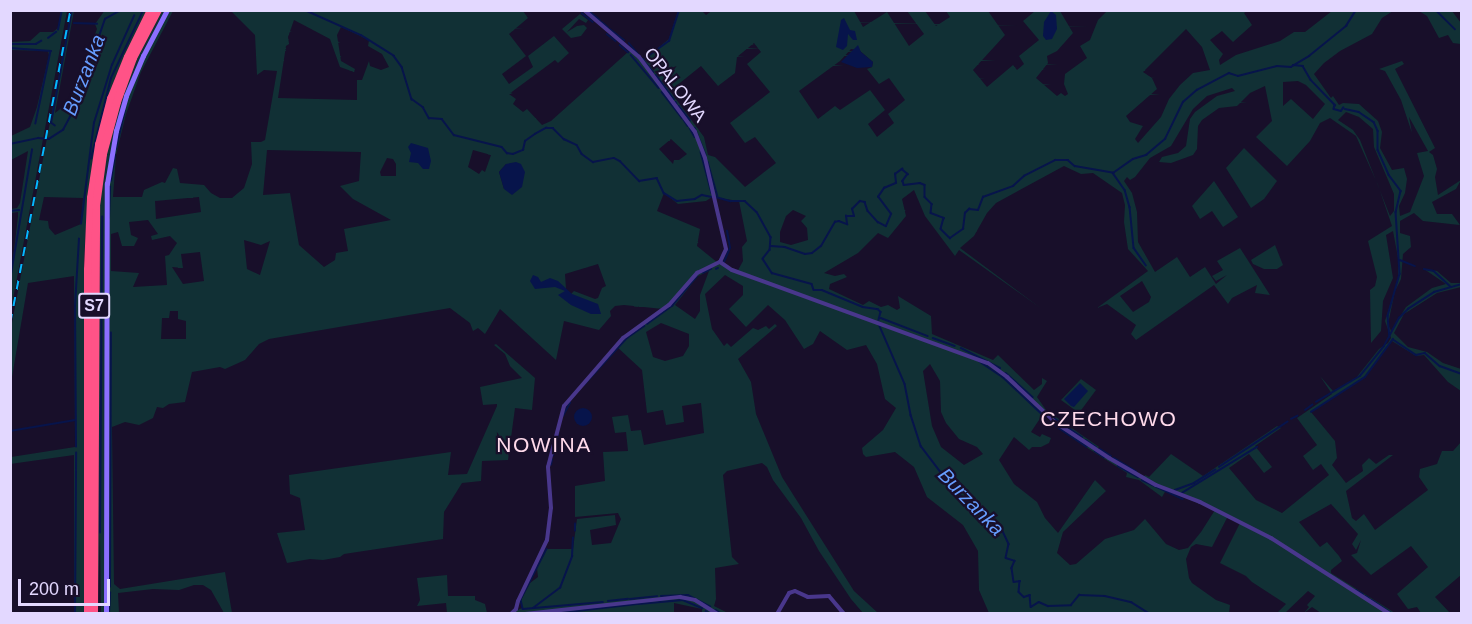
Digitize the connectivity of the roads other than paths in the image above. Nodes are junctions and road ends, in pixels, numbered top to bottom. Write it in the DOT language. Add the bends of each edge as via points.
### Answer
graph roads {
  1 [pos="151,10"];
  2 [pos="158,10"];
  3 [pos="167,10"];
  4 [pos="584,10"];
  5 [pos="720,262"];
  6 [pos="516,609"];
  7 [pos="88,614"];
  8 [pos="94,614"];
  9 [pos="106,614"];
  10 [pos="511,614"];
  11 [pos="524,614"];
  12 [pos="717,614"];
  13 [pos="777,614"];
  14 [pos="844,614"];
  15 [pos="1390,614"];
  1 -- 7 [label="highway, S7" via="111,99 91,198 87,270"];
  2 -- 8 [label="highway, S7" via="119,96 106,141 97,198"];
  3 -- 9 [label="street" via="126,96 107,184"];
  4 -- 5 [label="street, OPALOWA" via="639,57 691,125 702,147 726,242"];
  5 -- 6 [label="street" via="698,272 666,307 623,338 564,406 548,467 551,508 547,537"];
  5 -- 15 [label="street" via="732,270 992,365 1056,423 1112,459 1156,485 1271,538"];
  6 -- 10 [label="street"];
  6 -- 11 [label="street"];
  11 -- 12 [label="street" via="680,597 695,600"];
  13 -- 14 [label="street" via="789,593 795,591 808,597 829,596"];
}
